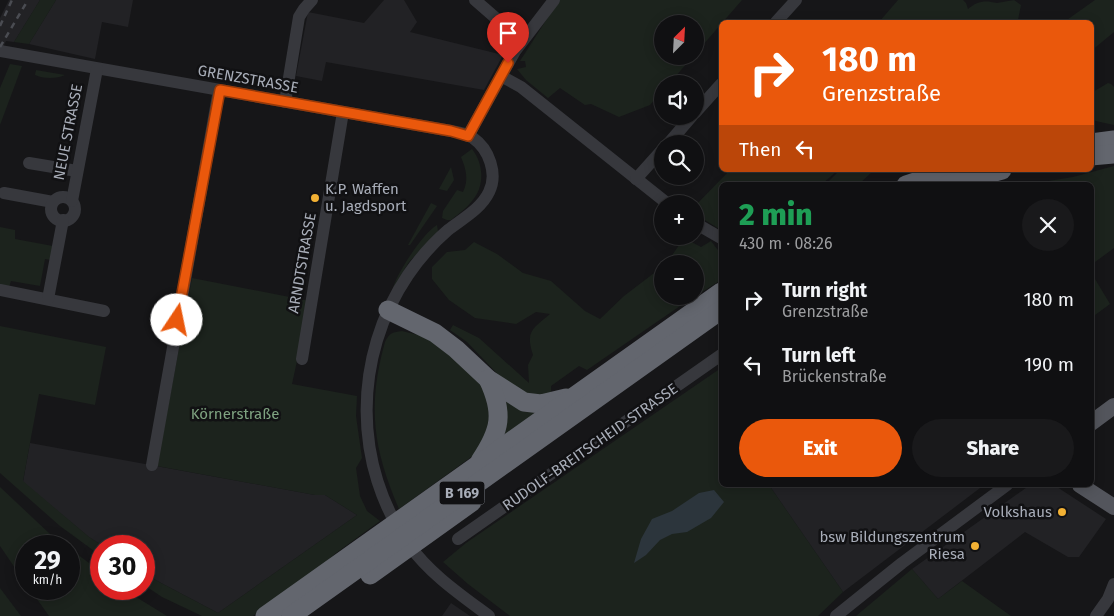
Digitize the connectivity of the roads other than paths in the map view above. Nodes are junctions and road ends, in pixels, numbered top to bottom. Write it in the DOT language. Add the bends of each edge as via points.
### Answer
graph roads {
  1 [pos="312,0"];
  2 [pos="475,0"];
  3 [pos="554,0"];
  4 [pos="796,0"];
  5 [pos="778,20"];
  6 [pos="522,41"];
  7 [pos="0,51"];
  8 [pos="97,69"];
  9 [pos="501,76"];
  10 [pos="719,86"];
  11 [pos="220,90"];
  12 [pos="285,102"];
  13 [pos="704,103"];
  14 [pos="343,112"];
  15 [pos="684,125"];
  16 [pos="676,135"];
  17 [pos="468,136"];
  18 [pos="1114,140"];
  19 [pos="1094,143"];
  20 [pos="1114,154"];
  21 [pos="1094,156"];
  22 [pos="654,159"];
  23 [pos="29,163"];
  24 [pos="77,171"];
  25 [pos="945,172"];
  26 [pos="995,172"];
  27 [pos="636,179"];
  28 [pos="915,182"];
  29 [pos="958,182"];
  30 [pos="4,193"];
  31 [pos="656,195"];
  32 [pos="72,201"];
  33 [pos="53,202"];
  34 [pos="62,220"];
  35 [pos="704,228"];
  36 [pos="719,237"];
  37 [pos="0,290"];
  38 [pos="719,293"];
  39 [pos="48,299"];
  40 [pos="388,310"];
  41 [pos="104,311"];
  42 [pos="719,311"];
  43 [pos="719,357"];
  44 [pos="302,359"];
  45 [pos="488,378"];
  46 [pos="618,383"];
  47 [pos="579,393"];
  48 [pos="1114,406"];
  49 [pos="1094,421"];
  50 [pos="152,465"];
  51 [pos="476,466"];
  52 [pos="1004,487"];
  53 [pos="1083,487"];
  54 [pos="1114,507"];
  55 [pos="458,539"];
  56 [pos="410,546"];
  57 [pos="1114,584"];
  58 [pos="265,616"];
  59 [pos="291,616"];
  60 [pos="312,616"];
  61 [pos="488,616"];
  62 [pos="836,616"];
  63 [pos="1096,616"];
  1 -- 12 [label="street" via="301,12"];
  2 -- 6 [label="street"];
  3 -- 6 [label="street"];
  4 -- 5 [label="street"];
  6 -- 9 [label="street"];
  7 -- 8 [label="street, GRENZSTRASSE"];
  8 -- 11 [label="street, GRENZSTRASSE"];
  8 -- 24 [label="street, NEUE STRASSE"];
  9 -- 17 [label="street"];
  9 -- 27 [label="street" via="521,87"];
  10 -- 13 [label="street"];
  11 -- 12 [label="street, GRENZSTRASSE"];
  11 -- 50 [label="street"];
  12 -- 14 [label="street, GRENZSTRASSE"];
  14 -- 17 [label="street, GRENZSTRASSE"];
  14 -- 44 [label="street, ARNDTSTRASSE"];
  15 -- 16 [label="street"];
  17 -- 40 [label="street" via="488,156 492,172 490,192 418,262"];
  18 -- 19 [label="highway"];
  20 -- 21 [label="highway"];
  22 -- 27 [label="street"];
  23 -- 24 [label="street"];
  24 -- 32 [label="street, NEUE STRASSE"];
  25 -- 28 [label="highway"];
  26 -- 29 [label="highway"];
  27 -- 31 [label="street"];
  30 -- 33 [label="street"];
  32 -- 33 [label="street" via="61,197"];
  32 -- 34 [label="street" via="73,215"];
  33 -- 34 [label="street" via="52,212"];
  34 -- 39 [label="street"];
  35 -- 36 [label="street"];
  37 -- 39 [label="street"];
  38 -- 47 [label="highway, B 169"];
  39 -- 41 [label="street"];
  40 -- 45 [label="highway" via="435,333"];
  40 -- 56 [label="street" via="370,362 366,426 373,467 383,497"];
  42 -- 46 [label="highway, B 169"];
  43 -- 55 [label="street, RUDOLF-BREITSCHEID-STRASSE"];
  45 -- 47 [label="highway" via="524,402 541,404"];
  45 -- 51 [label="highway" via="498,410 498,425"];
  46 -- 56 [label="highway" via="614,395 590,416"];
  46 -- 59 [label="highway, B 169"];
  47 -- 51 [label="highway, B 169"];
  48 -- 49 [label="main road"];
  51 -- 58 [label="highway, B 169"];
  52 -- 62 [label="street"];
  53 -- 54 [label="main road"];
  56 -- 60 [label="highway"];
  56 -- 61 [label="street" via="440,578"];
  57 -- 63 [label="street"];
}
